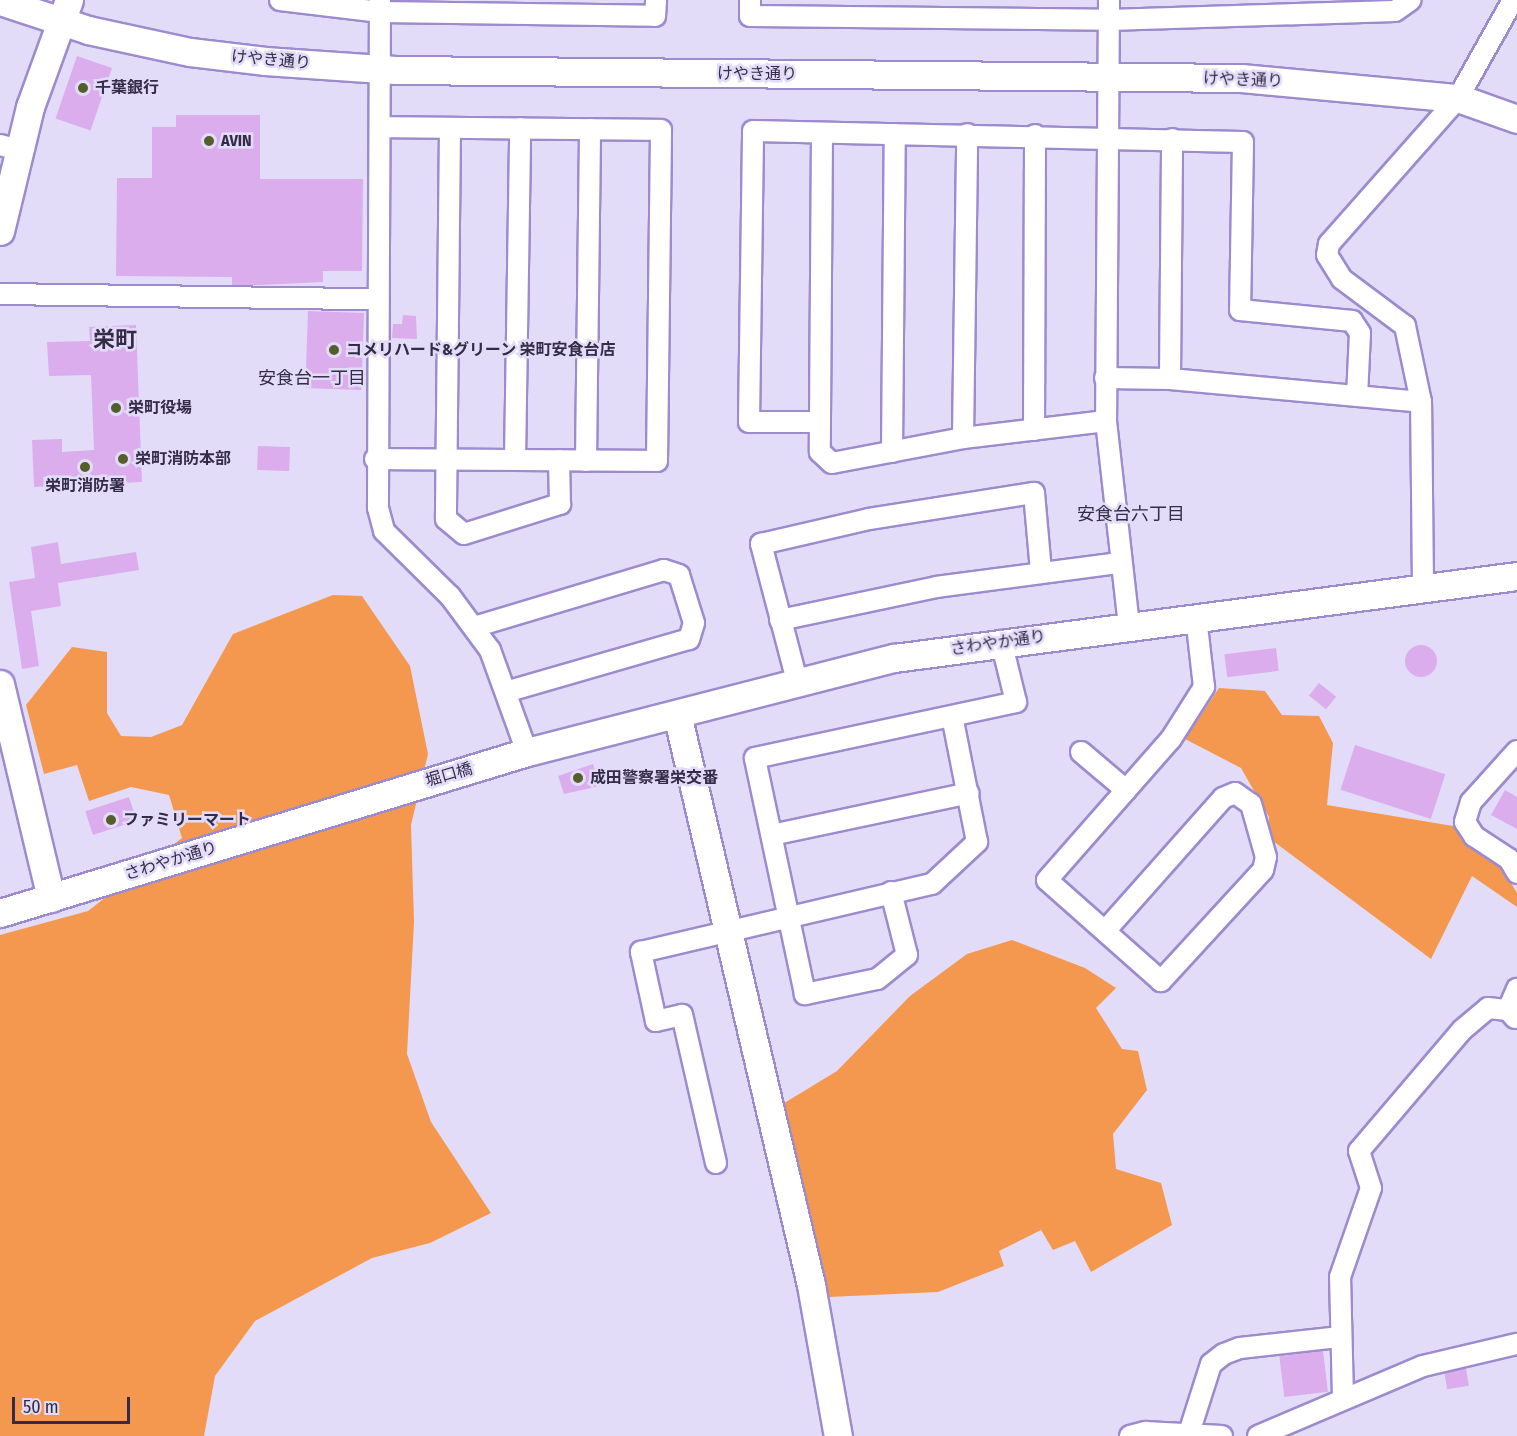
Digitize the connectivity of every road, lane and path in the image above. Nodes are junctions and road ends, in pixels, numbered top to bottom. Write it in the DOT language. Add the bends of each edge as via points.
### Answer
graph roads {
  1 [pos="280,0"];
  2 [pos="656,0"];
  3 [pos="750,0"];
  4 [pos="1109,0"];
  5 [pos="1411,0"];
  6 [pos="1513,0"];
  7 [pos="0,1"];
  8 [pos="380,6"];
  9 [pos="585,8"];
  10 [pos="1174,9"];
  11 [pos="64,12"];
  12 [pos="1109,20"];
  13 [pos="380,69"];
  14 [pos="1107,79"];
  15 [pos="1458,98"];
  16 [pos="1517,119"];
  17 [pos="380,127"];
  18 [pos="450,128"];
  19 [pos="520,128"];
  20 [pos="590,129"];
  21 [pos="822,134"];
  22 [pos="895,134"];
  23 [pos="967,134"];
  24 [pos="1035,135"];
  25 [pos="1107,135"];
  26 [pos="1172,139"];
  27 [pos="9,147"];
  28 [pos="0,231"];
  29 [pos="0,294"];
  30 [pos="377,299"];
  31 [pos="1105,378"];
  32 [pos="1170,379"];
  33 [pos="1357,396"];
  34 [pos="1421,402"];
  35 [pos="1106,421"];
  36 [pos="820,422"];
  37 [pos="1034,430"];
  38 [pos="963,438"];
  39 [pos="892,452"];
  40 [pos="375,459"];
  41 [pos="446,459"];
  42 [pos="515,460"];
  43 [pos="559,460"];
  44 [pos="586,461"];
  45 [pos="1119,563"];
  46 [pos="1041,572"];
  47 [pos="1517,576"];
  48 [pos="1423,588"];
  49 [pos="1196,617"];
  50 [pos="780,620"];
  51 [pos="1129,626"];
  52 [pos="474,627"];
  53 [pos="1001,641"];
  54 [pos="796,681"];
  55 [pos="0,684"];
  56 [pos="509,691"];
  57 [pos="677,714"];
  58 [pos="952,716"];
  59 [pos="1517,751"];
  60 [pos="527,752"];
  61 [pos="1081,752"];
  62 [pos="489,764"];
  63 [pos="410,787"];
  64 [pos="1126,790"];
  65 [pos="969,793"];
  66 [pos="772,836"];
  67 [pos="1517,873"];
  68 [pos="891,892"];
  69 [pos="51,898"];
  70 [pos="0,913"];
  71 [pos="788,916"];
  72 [pos="730,930"];
  73 [pos="1105,931"];
  74 [pos="1517,989"];
  75 [pos="1513,1015"];
  76 [pos="716,1163"];
  77 [pos="1340,1337"];
  78 [pos="1517,1344"];
  79 [pos="1343,1398"];
  80 [pos="1188,1433"];
  81 [pos="838,1436"];
  82 [pos="1130,1436"];
  83 [pos="1222,1436"];
  84 [pos="1258,1436"];
  1 -- 8 [label="street"];
  2 -- 9 [label="street" via="655,16"];
  3 -- 12 [label="street" via="750,16"];
  4 -- 12 [label="street"];
  5 -- 10 [label="street" via="1395,12"];
  6 -- 15 [label="street"];
  7 -- 11 [label="street, けやき通り"];
  8 -- 9 [label="street"];
  8 -- 13 [label="street"];
  10 -- 12 [label="street"];
  11 -- 13 [label="street, けやき通り" via="190,52"];
  11 -- 27 [label="street"];
  12 -- 14 [label="street"];
  13 -- 14 [label="street, けやき通り"];
  13 -- 17 [label="street"];
  14 -- 15 [label="street, けやき通り" via="1240,78"];
  14 -- 25 [label="street"];
  15 -- 16 [label="street, けやき通り"];
  15 -- 34 [label="street" via="1329,244 1327,255 1342,279 1405,326"];
  17 -- 18 [label="street"];
  17 -- 30 [label="street"];
  18 -- 19 [label="street"];
  18 -- 41 [label="street"];
  19 -- 20 [label="street"];
  19 -- 42 [label="street"];
  20 -- 44 [label="street"];
  20 -- 44 [label="street" via="661,130 661,165 657,461"];
  21 -- 22 [label="street"];
  21 -- 36 [label="street"];
  21 -- 36 [label="street" via="753,131 749,422"];
  22 -- 23 [label="street"];
  22 -- 39 [label="street"];
  23 -- 24 [label="street"];
  23 -- 38 [label="street"];
  24 -- 25 [label="street"];
  24 -- 37 [label="street"];
  25 -- 26 [label="street"];
  25 -- 31 [label="street"];
  26 -- 32 [label="street"];
  26 -- 33 [label="street" via="1243,142 1240,310 1352,321 1360,333"];
  27 -- 28 [label="street"];
  29 -- 30 [label="street"];
  30 -- 40 [label="street"];
  31 -- 32 [label="street"];
  31 -- 35 [label="street"];
  32 -- 33 [label="street"];
  33 -- 34 [label="street"];
  34 -- 48 [label="street"];
  35 -- 37 [label="street"];
  35 -- 45 [label="street"];
  36 -- 39 [label="street" via="820,452 832,463"];
  37 -- 38 [label="street"];
  38 -- 39 [label="street"];
  40 -- 41 [label="street"];
  40 -- 52 [label="street" via="384,531"];
  41 -- 42 [label="street"];
  41 -- 43 [label="street" via="446,519 464,534 560,504"];
  42 -- 43 [label="street"];
  43 -- 44 [label="street"];
  45 -- 46 [label="street"];
  45 -- 51 [label="street"];
  46 -- 50 [label="street" via="936,587"];
  46 -- 50 [label="street" via="1034,493 869,519 761,544"];
  47 -- 48 [label="street, さわやか通り"];
  48 -- 49 [label="street, さわやか通り"];
  49 -- 51 [label="street, さわやか通り"];
  49 -- 64 [label="street" via="1204,687 1171,739"];
  50 -- 54 [label="street"];
  51 -- 53 [label="street, さわやか通り"];
  52 -- 56 [label="street"];
  52 -- 56 [label="street" via="664,570 679,575 694,623 689,639"];
  53 -- 54 [label="street, さわやか通り"];
  53 -- 58 [label="street" via="1016,702"];
  54 -- 57 [label="street, さわやか通り"];
  55 -- 69 [label="street"];
  56 -- 60 [label="street"];
  57 -- 60 [label="street, さわやか通り"];
  57 -- 72 [label="street"];
  58 -- 65 [label="street"];
  58 -- 66 [label="street" via="755,758"];
  59 -- 67 [label="street" via="1471,802 1465,822 1474,836 1509,859"];
  60 -- 62 [label="street, さわやか通り"];
  61 -- 64 [label="street"];
  62 -- 63 [label="street, 堀口橋"];
  63 -- 69 [label="street, さわやか通り"];
  64 -- 73 [label="street" via="1047,880"];
  65 -- 66 [label="street"];
  65 -- 68 [label="street" via="977,842 932,884"];
  66 -- 71 [label="street"];
  68 -- 71 [label="street"];
  68 -- 71 [label="street" via="907,956 877,979 805,994"];
  69 -- 70 [label="street, さわやか通り"];
  71 -- 72 [label="street"];
  72 -- 76 [label="street" via="641,952 656,1021 682,1015"];
  72 -- 81 [label="street" via="811,1285"];
  73 -- 73 [label="street" via="1223,798 1235,793 1251,804 1266,857 1263,870 1161,981"];
  74 -- 75 [label="street"];
  75 -- 77 [label="street" via="1488,1008 1462,1030 1359,1151 1371,1188 1340,1277"];
  77 -- 79 [label="street"];
  77 -- 80 [label="street" via="1240,1348 1224,1354 1211,1365"];
  78 -- 79 [label="street" via="1423,1366"];
  79 -- 84 [label="street"];
  80 -- 82 [label="street"];
  80 -- 83 [label="street"];
}
